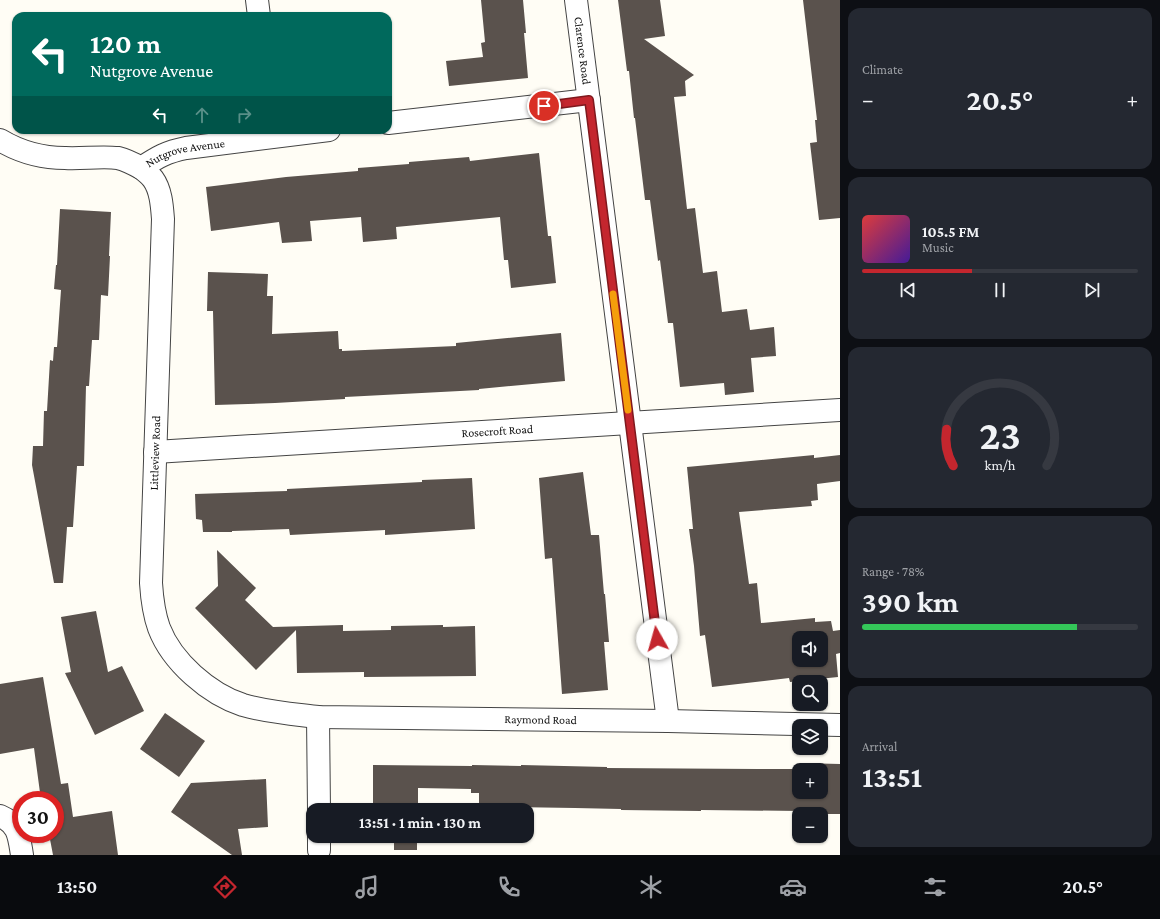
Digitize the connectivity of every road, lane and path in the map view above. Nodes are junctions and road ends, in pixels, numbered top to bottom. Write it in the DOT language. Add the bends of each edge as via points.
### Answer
graph roads {
  1 [pos="257,0"];
  2 [pos="576,0"];
  3 [pos="258,12"];
  4 [pos="589,100"];
  5 [pos="392,123"];
  6 [pos="268,134"];
  7 [pos="0,140"];
  8 [pos="141,168"];
  9 [pos="840,410"];
  10 [pos="630,423"];
  11 [pos="155,452"];
  12 [pos="242,705"];
  13 [pos="318,717"];
  14 [pos="668,721"];
  15 [pos="840,725"];
  16 [pos="319,803"];
  17 [pos="0,816"];
  18 [pos="22,855"];
  1 -- 3 [label="street"];
  2 -- 4 [label="street, Clarence Road"];
  4 -- 5 [label="street"];
  4 -- 10 [label="street, Clarence Road"];
  6 -- 8 [label="street, Nutgrove Avenue" via="171,151"];
  7 -- 8 [label="street, Nutgrove Avenue" via="27,153 46,157 118,158"];
  8 -- 11 [label="street, Littleview Road" via="153,179 159,192 163,219"];
  9 -- 10 [label="street, Rosecroft Road"];
  10 -- 11 [label="street, Rosecroft Road"];
  10 -- 14 [label="street, Clarence Road"];
  11 -- 12 [label="street, Littleview Road" via="151,583 152,601 160,630 174,655 196,678 210,689"];
  12 -- 13 [label="street, Raymond Road"];
  13 -- 14 [label="street, Raymond Road"];
  13 -- 16 [label="street"];
  14 -- 15 [label="street, Raymond Road"];
  17 -- 18 [label="street" via="11,821 15,828"];
}
